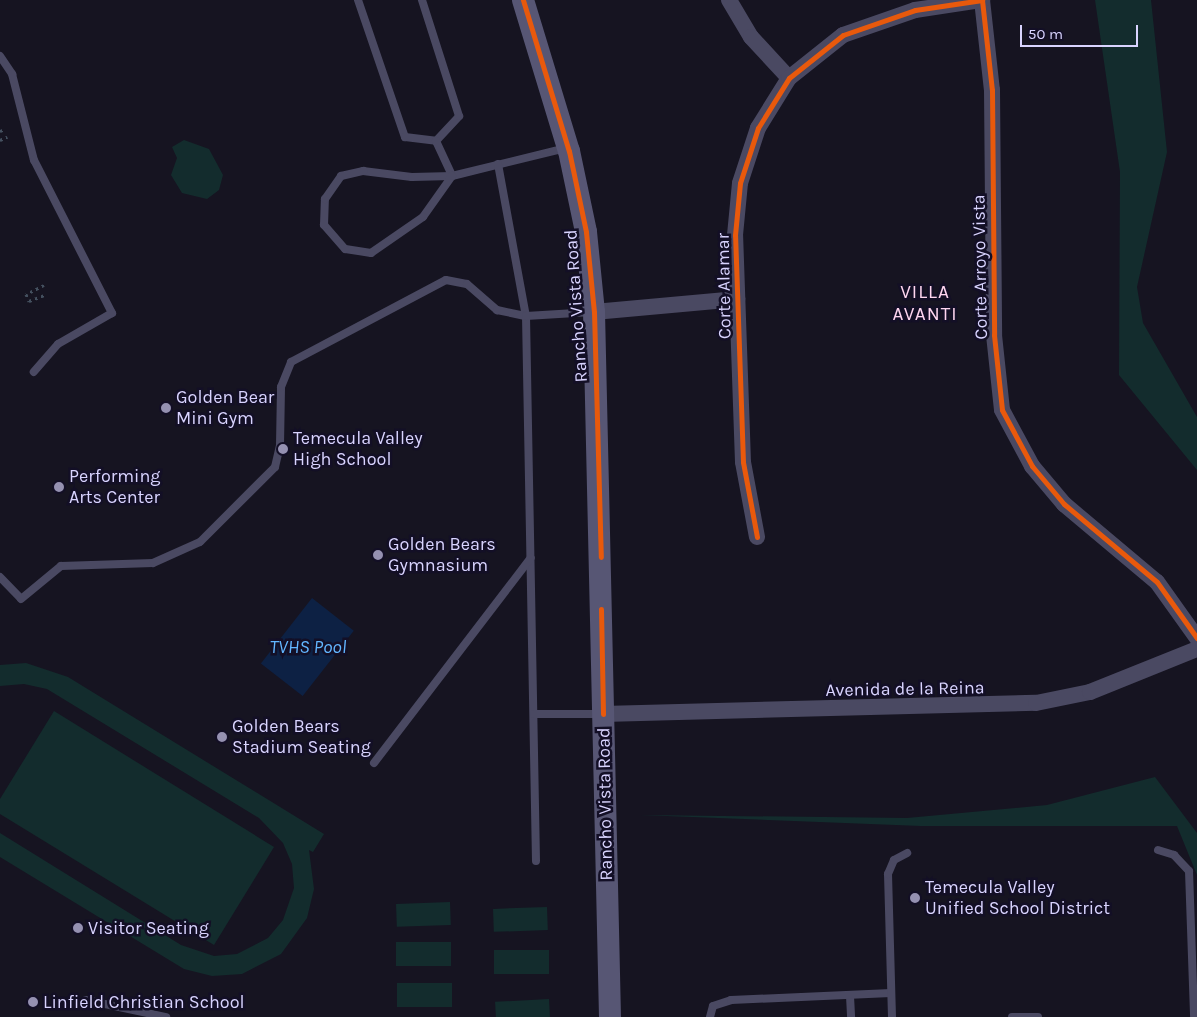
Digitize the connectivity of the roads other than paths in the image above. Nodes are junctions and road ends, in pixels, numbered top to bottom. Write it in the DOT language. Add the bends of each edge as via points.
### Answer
graph roads {
  1 [pos="358,0"];
  2 [pos="422,0"];
  3 [pos="523,0"];
  4 [pos="729,0"];
  5 [pos="982,0"];
  6 [pos="0,56"];
  7 [pos="789,78"];
  8 [pos="436,141"];
  9 [pos="568,147"];
  10 [pos="498,164"];
  11 [pos="452,176"];
  12 [pos="737,299"];
  13 [pos="594,312"];
  14 [pos="526,316"];
  15 [pos="34,372"];
  16 [pos="757,537"];
  17 [pos="531,558"];
  18 [pos="0,578"];
  19 [pos="1197,638"];
  20 [pos="1197,649"];
  21 [pos="534,714"];
  22 [pos="603,714"];
  23 [pos="374,763"];
  24 [pos="1158,850"];
  25 [pos="908,853"];
  26 [pos="536,861"];
  27 [pos="891,994"];
  28 [pos="850,996"];
  29 [pos="86,1000"];
  30 [pos="166,1017"];
  31 [pos="610,1017"];
  32 [pos="710,1017"];
  33 [pos="852,1017"];
  34 [pos="892,1017"];
  35 [pos="1012,1017"];
  36 [pos="1038,1017"];
  37 [pos="1194,1017"];
  1 -- 8 [label="lane" via="405,137"];
  2 -- 8 [label="lane" via="458,116"];
  3 -- 9 [label="main road, Rancho Vista Road"];
  4 -- 7 [label="street" via="751,37"];
  5 -- 7 [label="street, Corte Alamar" via="915,10 843,35"];
  5 -- 19 [label="street, Corte Arroyo Vista" via="992,90 994,334 1002,410 1032,466 1064,504 1157,582"];
  6 -- 15 [label="lane" via="12,74 34,160 112,313 58,344"];
  7 -- 12 [label="street, Corte Alamar" via="758,128 740,183 735,236"];
  8 -- 11 [label="lane"];
  9 -- 10 [label="lane"];
  9 -- 13 [label="main road, Rancho Vista Road" via="586,232"];
  10 -- 11 [label="lane"];
  10 -- 14 [label="lane"];
  11 -- 11 [label="lane" via="412,177 363,171 340,176 325,200 324,225 346,250 371,253 423,216"];
  12 -- 13 [label="street"];
  12 -- 16 [label="street, Corte Alamar" via="744,462"];
  13 -- 14 [label="lane"];
  13 -- 22 [label="main road, Rancho Vista Road"];
  14 -- 17 [label="lane"];
  14 -- 18 [label="lane" via="497,310 466,284 446,280 433,286 291,362 281,387 280,446 275,467 200,542 153,563 61,566 21,599"];
  17 -- 21 [label="lane"];
  17 -- 23 [label="lane"];
  20 -- 22 [label="street, Avenida de la Reina" via="1090,692 1036,703"];
  21 -- 22 [label="lane"];
  21 -- 26 [label="lane"];
  22 -- 31 [label="main road, Rancho Vista Road"];
  24 -- 37 [label="lane" via="1174,855 1189,871"];
  25 -- 27 [label="lane" via="894,860 888,874"];
  27 -- 28 [label="lane"];
  27 -- 34 [label="lane"];
  28 -- 32 [label="lane" via="726,1001 713,1006"];
  28 -- 33 [label="lane"];
  29 -- 30 [label="lane"];
  35 -- 36 [label="lane"];
}
